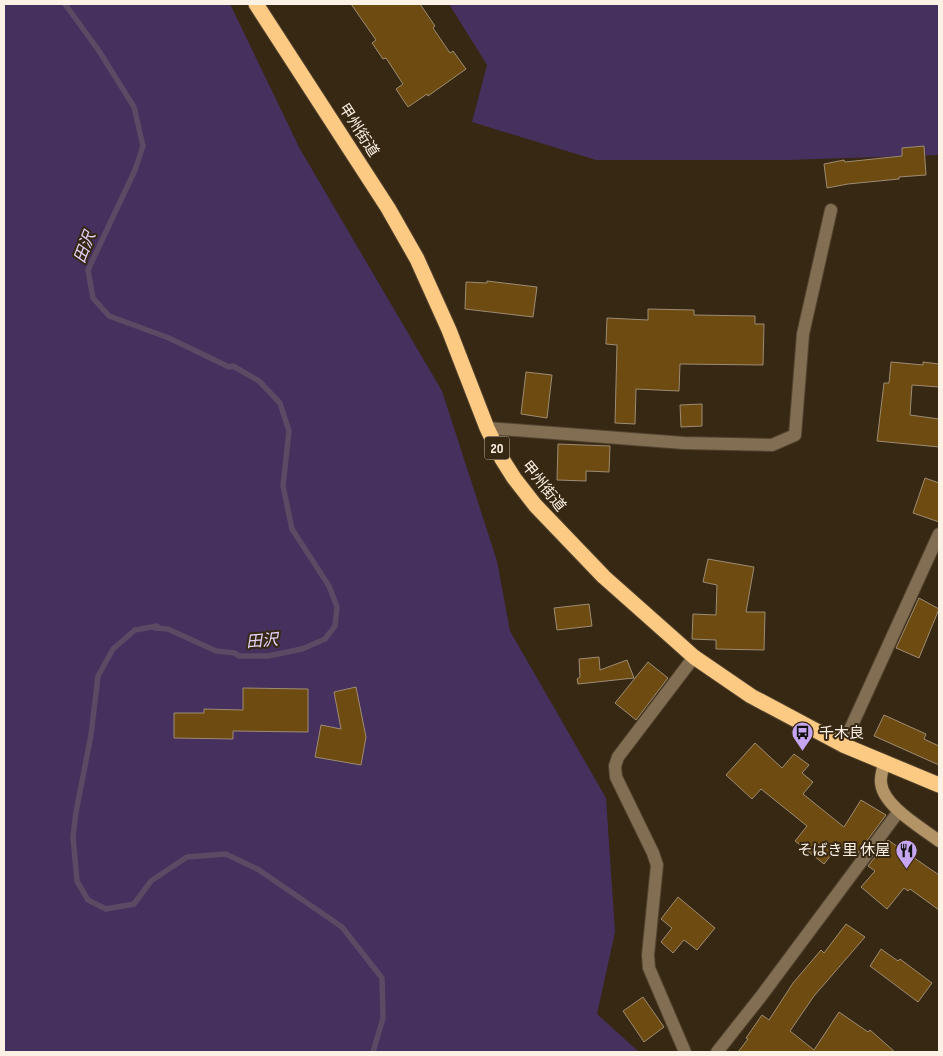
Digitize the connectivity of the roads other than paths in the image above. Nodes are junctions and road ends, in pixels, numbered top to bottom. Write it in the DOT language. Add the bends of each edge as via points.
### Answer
graph roads {
  1 [pos="259,6"];
  2 [pos="830,210"];
  3 [pos="487,428"];
  4 [pos="939,534"];
  5 [pos="694,657"];
  6 [pos="843,745"];
  7 [pos="884,763"];
  8 [pos="938,783"];
  9 [pos="899,811"];
  10 [pos="939,842"];
  11 [pos="685,1052"];
  12 [pos="717,1052"];
  1 -- 3 [label="highway, 甲州街道 / 20" via="417,259"];
  2 -- 3 [label="street" via="803,334 795,435 772,445 684,443"];
  3 -- 5 [label="highway, 甲州街道 / 20" via="506,466 534,505 604,577"];
  4 -- 6 [label="street"];
  5 -- 6 [label="highway, 甲州街道 / 20" via="751,696"];
  5 -- 11 [label="street" via="618,757 615,766 616,777 657,864 648,955 650,968"];
  6 -- 7 [label="highway, 甲州街道 / 20"];
  7 -- 8 [label="highway, 甲州街道 / 20"];
  7 -- 9 [label="main road" via="881,783 886,797"];
  9 -- 10 [label="main road"];
  9 -- 12 [label="street"];
}
